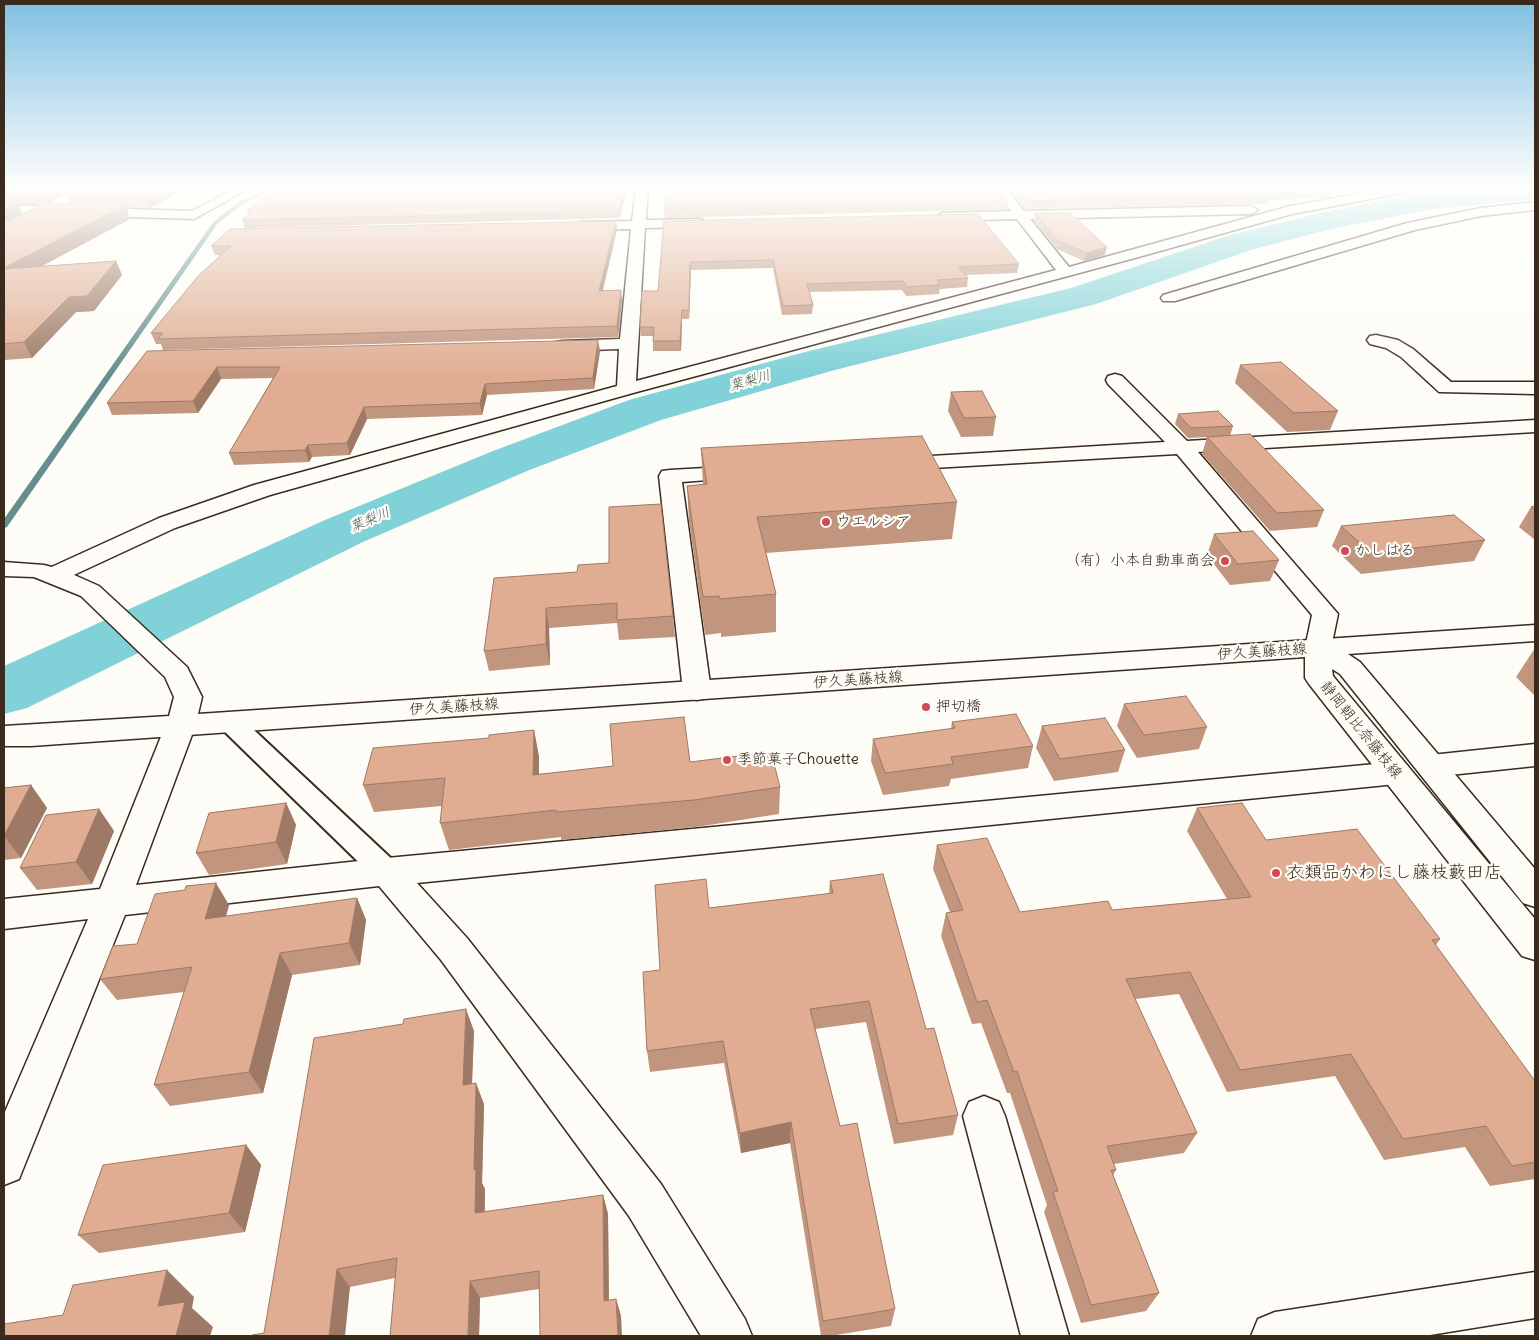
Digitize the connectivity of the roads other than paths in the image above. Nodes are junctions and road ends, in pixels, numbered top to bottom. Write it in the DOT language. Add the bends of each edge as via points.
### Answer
graph roads {
  1 [pos="637,251"];
  2 [pos="1049,251"];
  3 [pos="1143,251"];
  4 [pos="1330,251"];
  5 [pos="1065,272"];
  6 [pos="1170,298"];
  7 [pos="1376,340"];
  8 [pos="628,344"];
  9 [pos="549,346"];
  10 [pos="1115,380"];
  11 [pos="1535,388"];
  12 [pos="626,389"];
  13 [pos="1535,426"];
  14 [pos="1183,448"];
  15 [pos="877,465"];
  16 [pos="759,471"];
  17 [pos="4,569"];
  18 [pos="54,575"];
  19 [pos="1535,633"];
  20 [pos="1318,648"];
  21 [pos="697,691"];
  22 [pos="231,723"];
  23 [pos="181,724"];
  24 [pos="17,736"];
  25 [pos="1535,755"];
  26 [pos="1431,766"];
  27 [pos="1396,773"];
  28 [pos="387,872"];
  29 [pos="1535,893"];
  30 [pos="113,901"];
  31 [pos="4,914"];
  32 [pos="1535,945"];
  33 [pos="984,1116"];
  34 [pos="4,1164"];
  35 [pos="1535,1295"];
  36 [pos="728,1336"];
  37 [pos="1045,1336"];
  38 [pos="1275,1336"];
  1 -- 8 [label="street"];
  2 -- 5 [label="street"];
  3 -- 5 [label="street"];
  4 -- 6 [label="street"];
  5 -- 12 [label="street"];
  7 -- 11 [label="street" via="1407,352 1446,388"];
  8 -- 9 [label="street"];
  8 -- 12 [label="street"];
  10 -- 14 [label="street"];
  12 -- 18 [label="street" via="262,490 167,523"];
  13 -- 14 [label="street"];
  14 -- 15 [label="street"];
  14 -- 20 [label="street" via="1325,614"];
  16 -- 21 [label="street" via="670,476"];
  17 -- 18 [label="street" via="35,570"];
  18 -- 23 [label="street" via="90,592 177,673 188,697"];
  19 -- 20 [label="street, 伊久美藤枝線"];
  20 -- 21 [label="street, 伊久美藤枝線"];
  20 -- 26 [label="street, 静岡朝比奈藤枝線" via="1350,668"];
  20 -- 27 [label="street, 静岡朝比奈藤枝線" via="1319,678"];
  21 -- 22 [label="street, 伊久美藤枝線"];
  22 -- 23 [label="street, 伊久美藤枝線"];
  22 -- 28 [label="street"];
  23 -- 24 [label="street, 伊久美藤枝線"];
  23 -- 30 [label="street"];
  25 -- 26 [label="street"];
  26 -- 29 [label="street, 静岡朝比奈藤枝線"];
  27 -- 28 [label="street"];
  27 -- 32 [label="street, 静岡朝比奈藤枝線"];
  28 -- 30 [label="street"];
  28 -- 36 [label="street" via="454,949 645,1200"];
  30 -- 31 [label="street"];
  30 -- 34 [label="street"];
  33 -- 37 [label="street"];
  35 -- 38 [label="street"];
}
